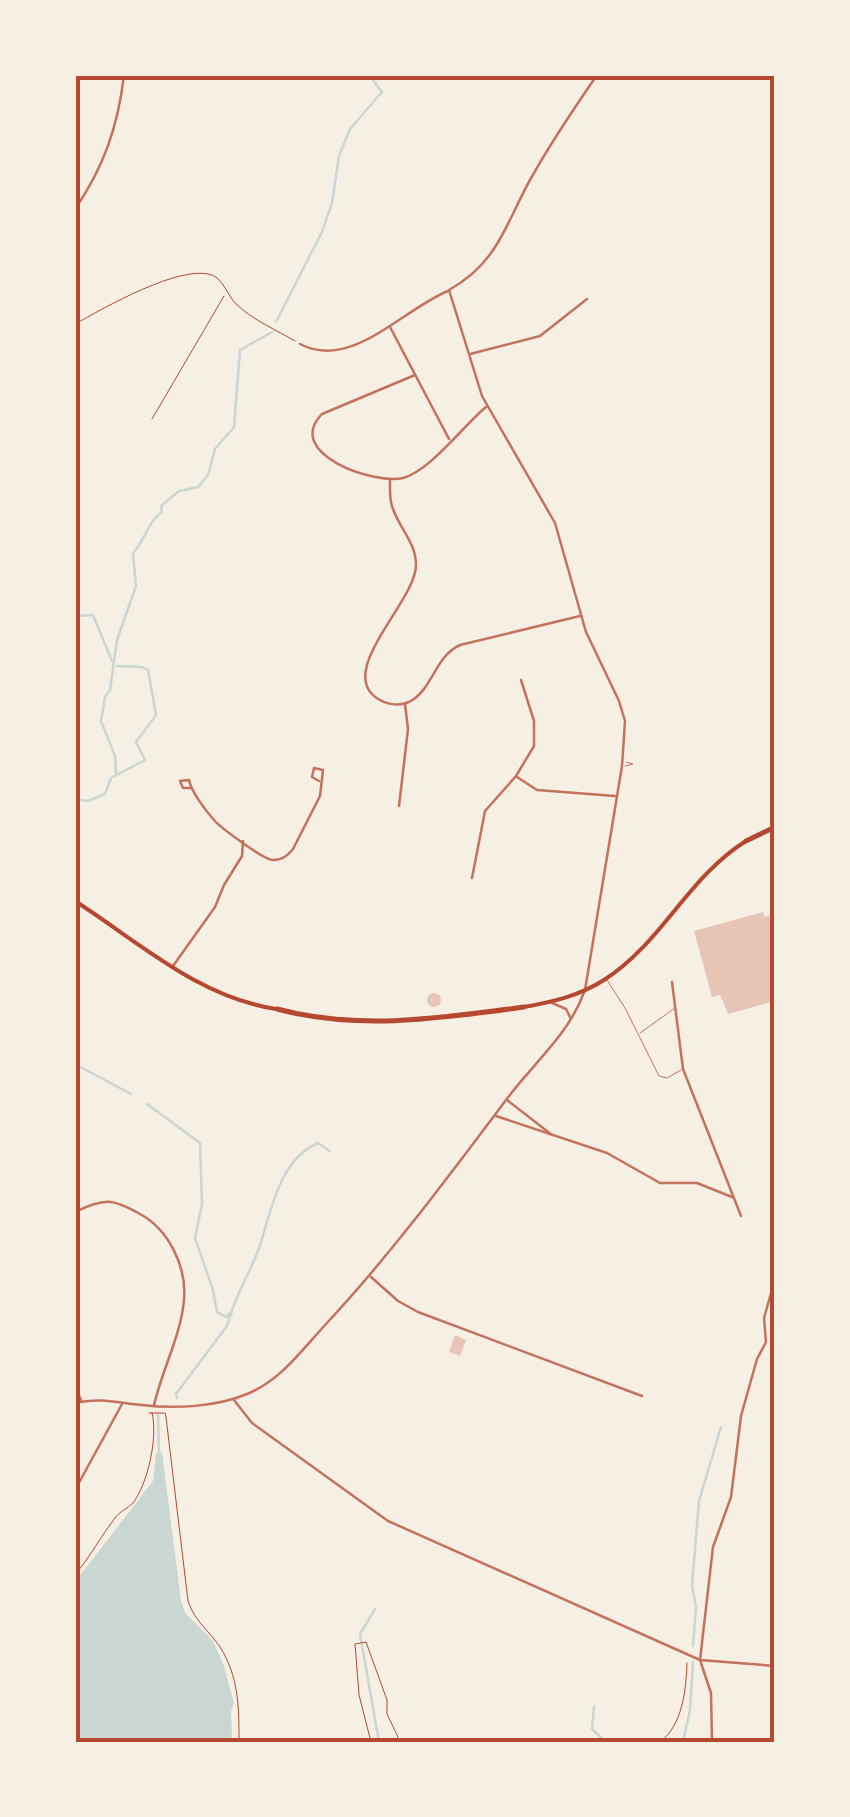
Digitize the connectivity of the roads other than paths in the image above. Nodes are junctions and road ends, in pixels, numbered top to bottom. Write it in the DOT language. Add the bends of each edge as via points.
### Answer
graph roads {
  1 [pos="124,75"];
  2 [pos="598,75"];
  3 [pos="75,210"];
  4 [pos="449,290"];
  5 [pos="586,299"];
  6 [pos="388,324"];
  7 [pos="300,344"];
  8 [pos="468,354"];
  9 [pos="415,376"];
  10 [pos="487,406"];
  11 [pos="449,441"];
  12 [pos="390,479"];
  13 [pos="581,616"];
  14 [pos="521,680"];
  15 [pos="405,704"];
  16 [pos="516,776"];
  17 [pos="320,781"];
  18 [pos="190,788"];
  19 [pos="617,796"];
  20 [pos="400,806"];
  21 [pos="775,827"];
  22 [pos="244,841"];
  23 [pos="746,841"];
  24 [pos="256,854"];
  25 [pos="242,856"];
  26 [pos="472,878"];
  27 [pos="75,901"];
  28 [pos="172,967"];
  29 [pos="606,978"];
  30 [pos="672,982"];
  31 [pos="584,990"];
  32 [pos="550,1002"];
  33 [pos="524,1007"];
  34 [pos="676,1007"];
  35 [pos="277,1009"];
  36 [pos="572,1021"];
  37 [pos="638,1035"];
  38 [pos="684,1069"];
  39 [pos="506,1099"];
  40 [pos="494,1116"];
  41 [pos="553,1136"];
  42 [pos="732,1198"];
  43 [pos="75,1212"];
  44 [pos="741,1216"];
  45 [pos="370,1276"];
  46 [pos="775,1279"];
  47 [pos="766,1342"];
  48 [pos="775,1343"];
  49 [pos="75,1386"];
  50 [pos="642,1396"];
  51 [pos="233,1399"];
  52 [pos="81,1402"];
  53 [pos="122,1402"];
  54 [pos="75,1403"];
  55 [pos="153,1406"];
  56 [pos="75,1490"];
  57 [pos="700,1660"];
  58 [pos="775,1666"];
  59 [pos="712,1742"];
  1 -- 3 [label="street" via="110,143"];
  2 -- 4 [label="street" via="533,174 497,249"];
  4 -- 6 [label="street"];
  4 -- 8 [label="street"];
  5 -- 8 [label="street" via="540,336"];
  6 -- 7 [label="street" via="339,350"];
  6 -- 9 [label="street"];
  8 -- 10 [label="street"];
  9 -- 11 [label="street"];
  9 -- 12 [label="street" via="314,422 319,453"];
  10 -- 11 [label="street"];
  10 -- 13 [label="street" via="551,514"];
  11 -- 12 [label="street" via="415,473"];
  12 -- 15 [label="street" via="392,506 414,548 416,574 364,674 376,698"];
  13 -- 15 [label="street" via="453,648"];
  13 -- 19 [label="street" via="623,710"];
  14 -- 16 [label="street" via="536,734"];
  15 -- 20 [label="street"];
  16 -- 19 [label="street" via="538,790"];
  16 -- 26 [label="street" via="485,811"];
  17 -- 24 [label="street" via="320,796 288,856 271,860"];
  18 -- 22 [label="street" via="217,823"];
  19 -- 31 [label="street"];
  21 -- 23 [label="highway"];
  22 -- 24 [label="street"];
  22 -- 25 [label="street"];
  23 -- 29 [label="main road" via="711,866"];
  24 -- 25 [label="street"];
  25 -- 28 [label="street"];
  27 -- 28 [label="main road"];
  28 -- 35 [label="main road" via="223,995"];
  29 -- 31 [label="main road"];
  29 -- 37 [label="lane"];
  30 -- 34 [label="street"];
  31 -- 32 [label="main road"];
  31 -- 36 [label="street"];
  32 -- 33 [label="main road"];
  32 -- 36 [label="street" via="566,1009"];
  33 -- 35 [label="highway" via="409,1021"];
  34 -- 37 [label="lane"];
  34 -- 38 [label="street"];
  36 -- 39 [label="street"];
  37 -- 38 [label="lane" via="659,1076"];
  38 -- 42 [label="street"];
  39 -- 40 [label="street"];
  39 -- 41 [label="street"];
  40 -- 41 [label="street"];
  40 -- 45 [label="street"];
  41 -- 42 [label="street" via="625,1161 660,1183 688,1181"];
  42 -- 44 [label="street"];
  43 -- 55 [label="street" via="114,1202 150,1219 170,1240 185,1298"];
  45 -- 50 [label="street" via="418,1313"];
  45 -- 51 [label="street" via="278,1376"];
  46 -- 47 [label="street" via="764,1318"];
  47 -- 48 [label="street"];
  47 -- 57 [label="street" via="747,1388 731,1496 713,1547"];
  49 -- 52 [label="street"];
  51 -- 55 [label="street"];
  51 -- 57 [label="street" via="252,1423 388,1521"];
  52 -- 53 [label="street"];
  52 -- 54 [label="street"];
  53 -- 55 [label="street"];
  53 -- 56 [label="street"];
  57 -- 58 [label="street"];
  57 -- 59 [label="street" via="711,1693"];
}
